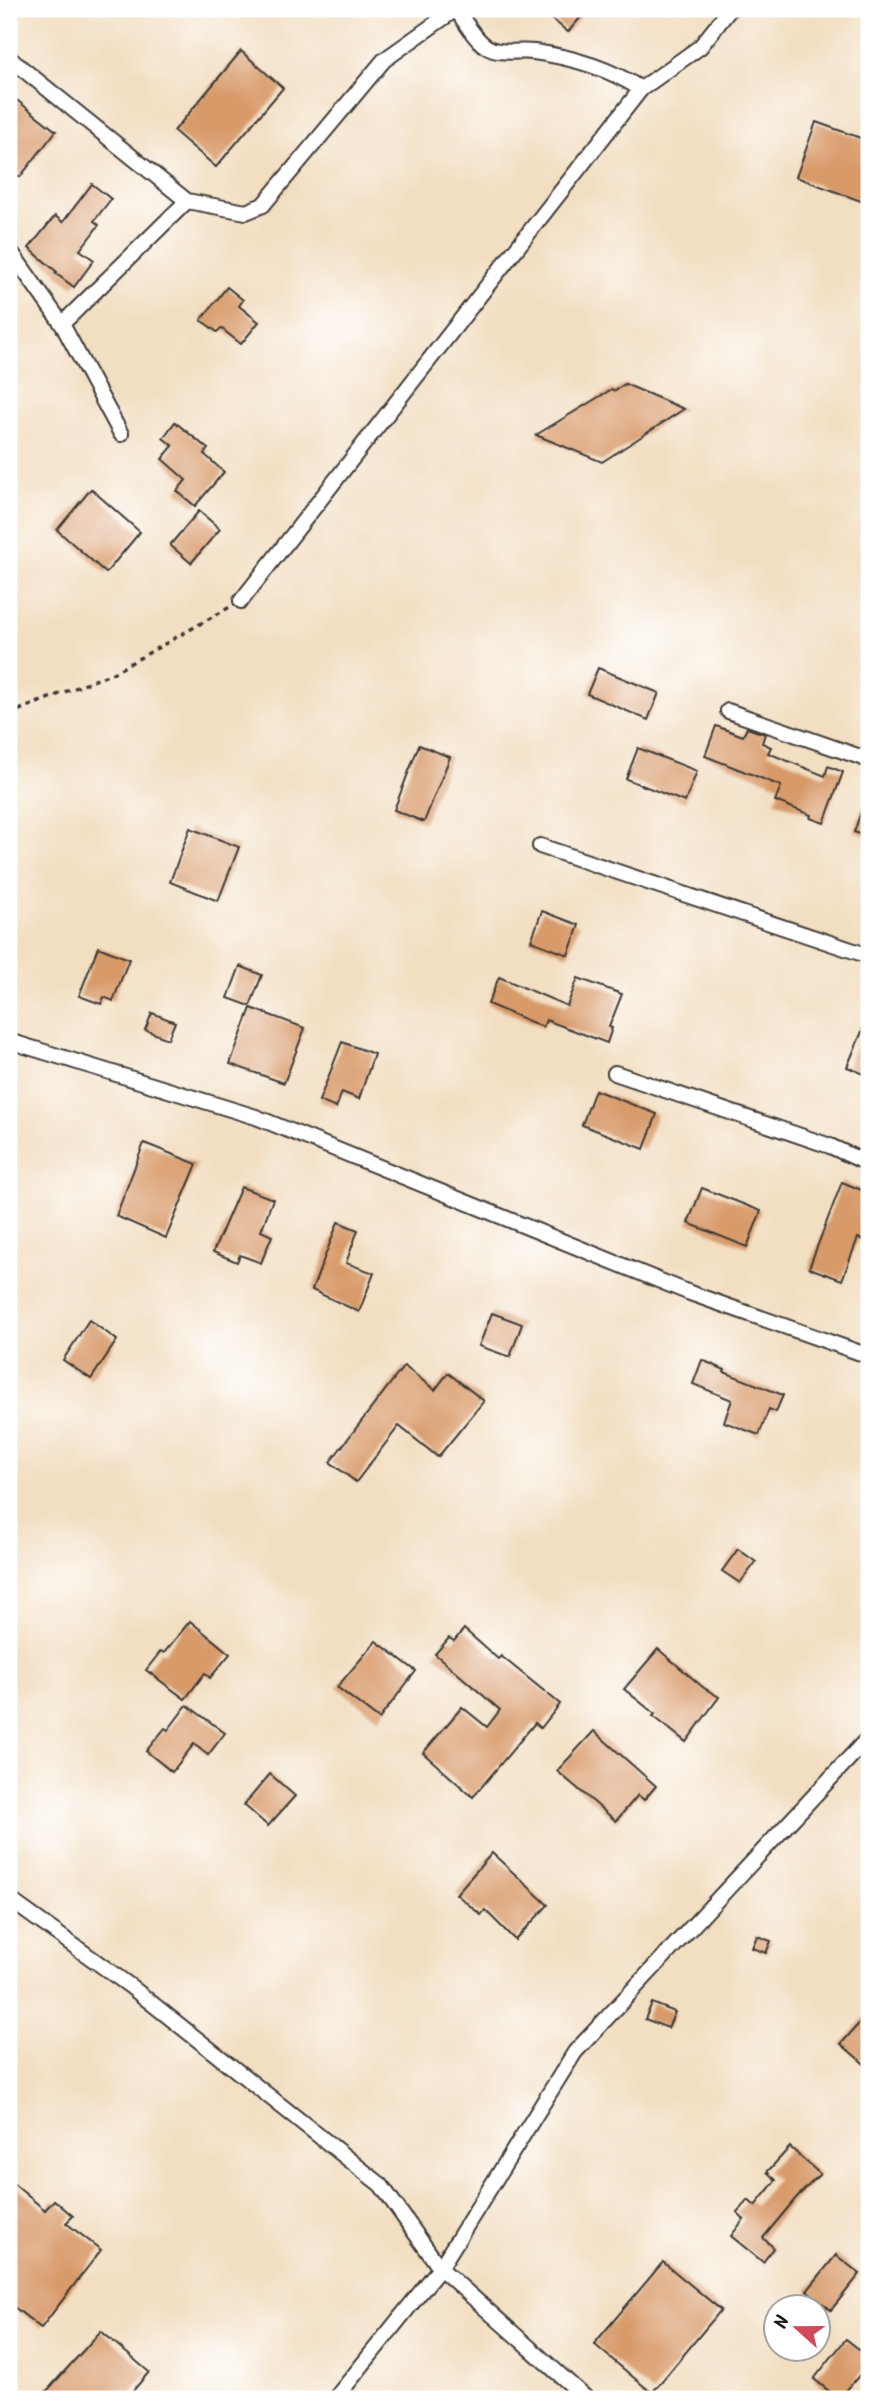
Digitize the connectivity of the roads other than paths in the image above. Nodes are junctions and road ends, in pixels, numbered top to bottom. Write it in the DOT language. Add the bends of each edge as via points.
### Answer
graph roads {
  1 [pos="456,9"];
  2 [pos="730,9"];
  3 [pos="9,58"];
  4 [pos="641,89"];
  5 [pos="187,201"];
  6 [pos="9,249"];
  7 [pos="62,324"];
  8 [pos="121,434"];
  9 [pos="241,601"];
  10 [pos="728,711"];
  11 [pos="869,760"];
  12 [pos="540,846"];
  13 [pos="869,956"];
  14 [pos="9,1041"];
  15 [pos="615,1073"];
  16 [pos="869,1164"];
  17 [pos="869,1356"];
  18 [pos="869,1737"];
  19 [pos="9,1899"];
  20 [pos="440,2268"];
  21 [pos="335,2399"];
  22 [pos="587,2399"];
  1 -- 4 [label="street" via="489,49 566,58 620,76"];
  1 -- 5 [label="street" via="384,60 263,205 246,212"];
  2 -- 4 [label="street" via="700,47"];
  3 -- 5 [label="street"];
  4 -- 9 [label="street"];
  5 -- 7 [label="street"];
  6 -- 7 [label="street"];
  7 -- 8 [label="street"];
  10 -- 11 [label="street"];
  12 -- 13 [label="street"];
  14 -- 17 [label="street" via="257,1117 690,1293"];
  15 -- 16 [label="street" via="831,1146"];
  18 -- 20 [label="street" via="575,2052"];
  19 -- 20 [label="street" via="130,1986 381,2185"];
  20 -- 21 [label="street"];
  20 -- 22 [label="street"];
}
